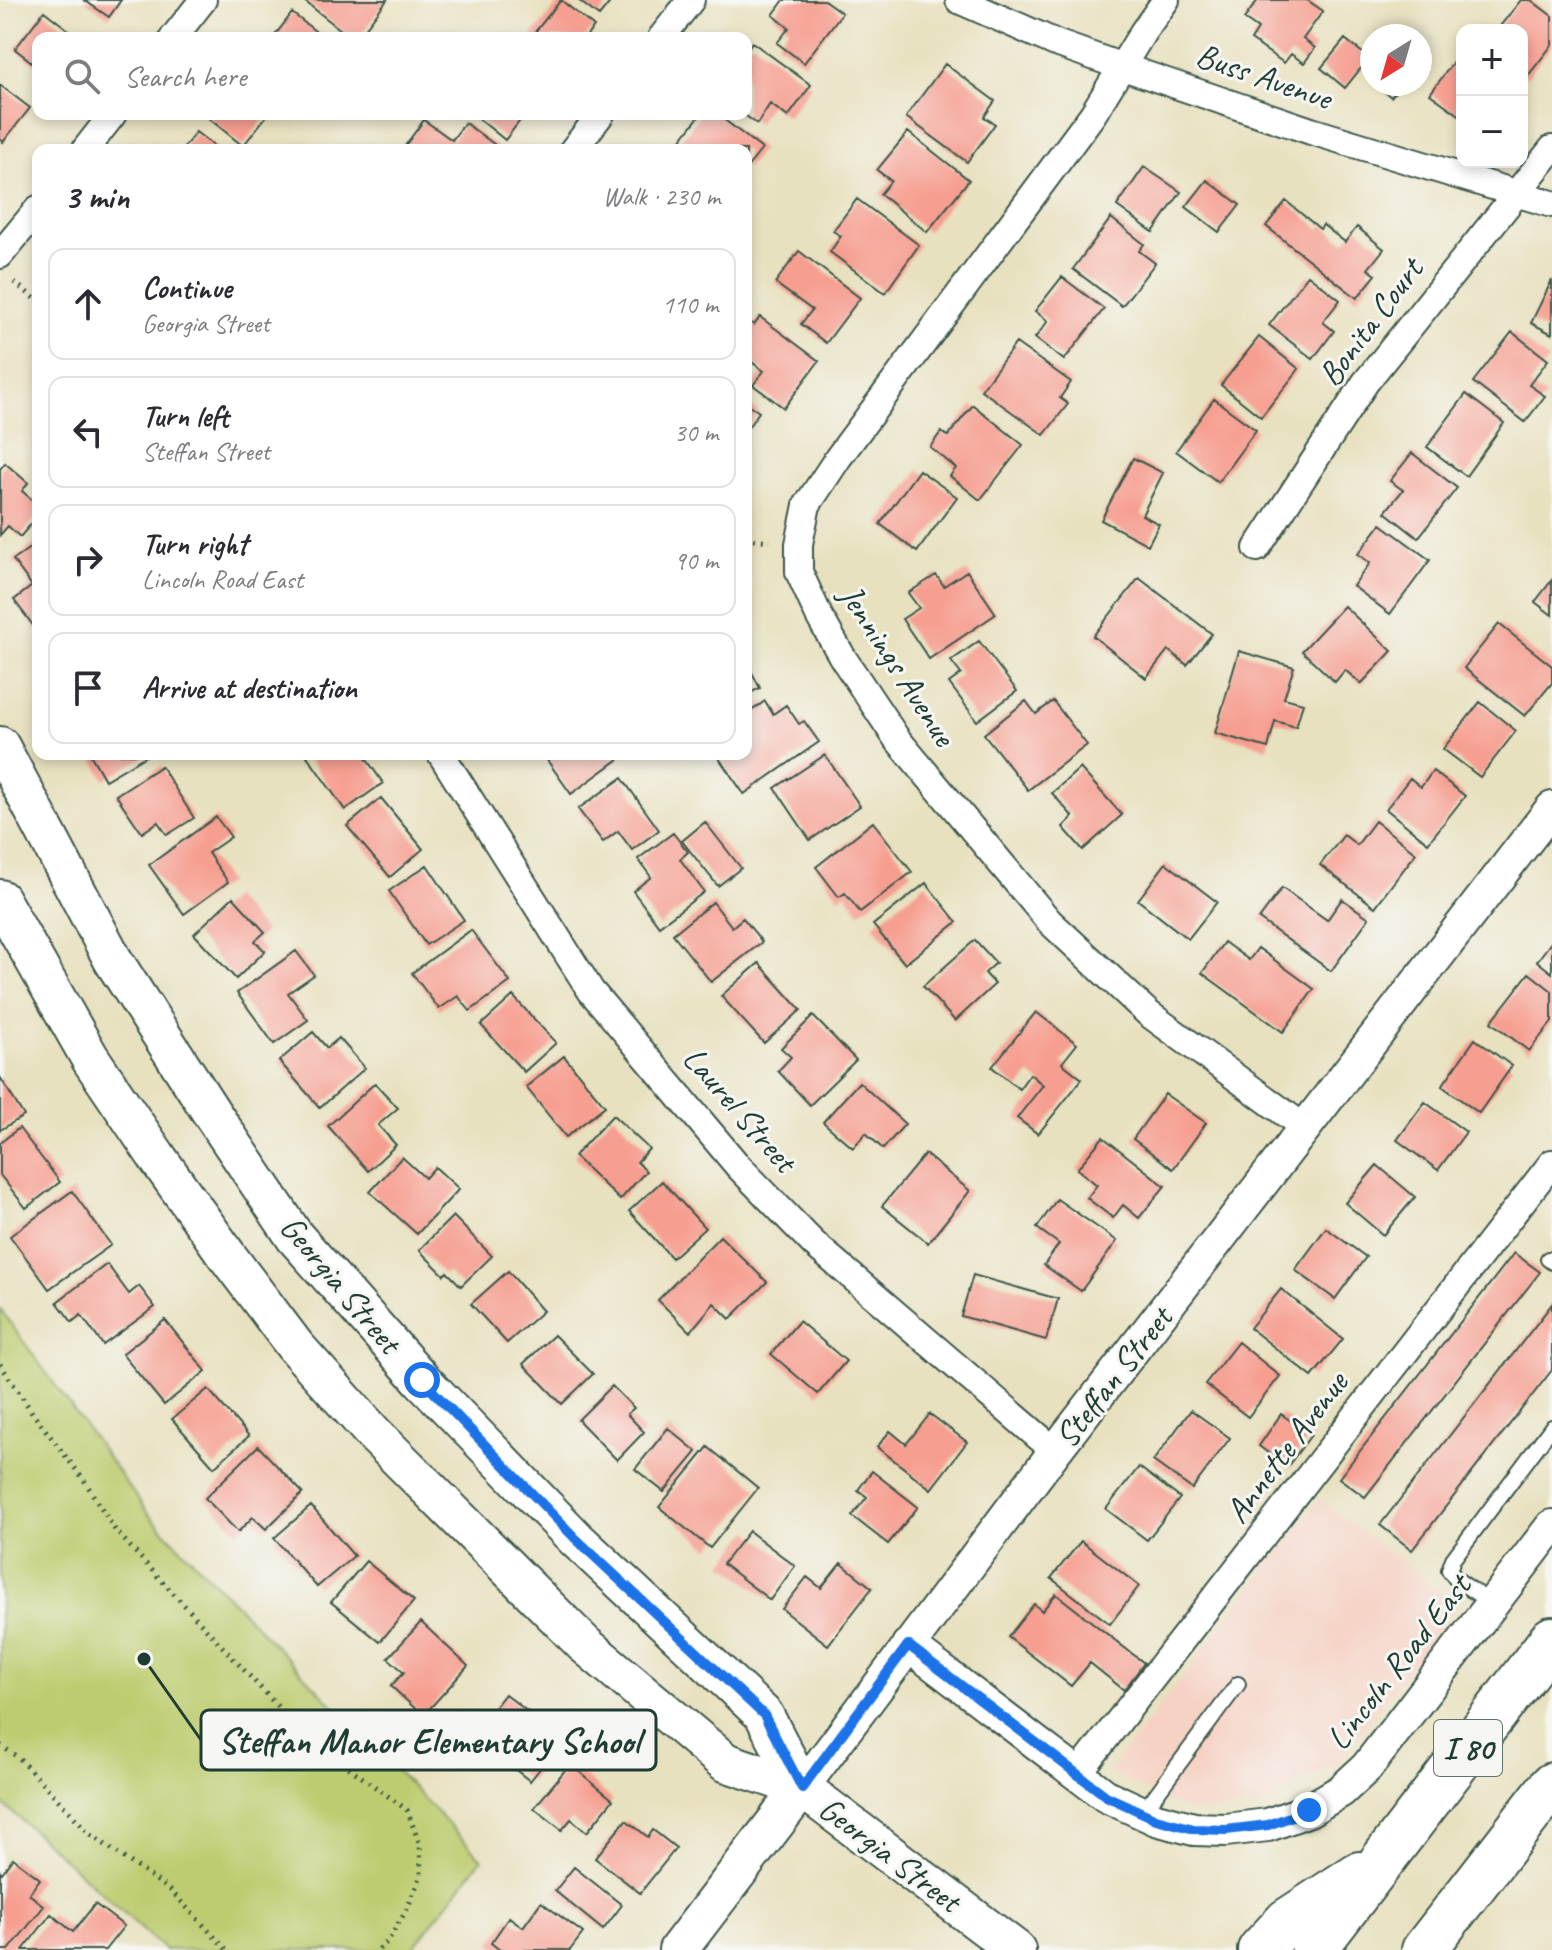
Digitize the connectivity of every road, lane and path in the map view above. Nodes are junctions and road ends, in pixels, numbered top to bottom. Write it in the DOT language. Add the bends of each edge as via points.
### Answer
graph roads {
  1 [pos="203,0"];
  2 [pos="691,0"];
  3 [pos="959,0"];
  4 [pos="1166,0"];
  5 [pos="178,32"];
  6 [pos="666,32"];
  7 [pos="1123,67"];
  8 [pos="108,120"];
  9 [pos="596,120"];
  10 [pos="90,144"];
  11 [pos="578,144"];
  12 [pos="1552,149"];
  13 [pos="1515,193"];
  14 [pos="1552,204"];
  15 [pos="32,219"];
  16 [pos="5,266"];
  17 [pos="32,295"];
  18 [pos="1257,548"];
  19 [pos="0,746"];
  20 [pos="445,760"];
  21 [pos="1552,808"];
  22 [pos="0,899"];
  23 [pos="1305,1128"];
  24 [pos="1552,1163"];
  25 [pos="0,1364"];
  26 [pos="1552,1427"];
  27 [pos="1055,1451"];
  28 [pos="1552,1526"];
  29 [pos="1492,1604"];
  30 [pos="1552,1639"];
  31 [pos="908,1645"];
  32 [pos="1238,1684"];
  33 [pos="0,1745"];
  34 [pos="1077,1775"];
  35 [pos="1552,1785"];
  36 [pos="802,1788"];
  37 [pos="1142,1813"];
  38 [pos="1384,1857"];
  39 [pos="227,1950"];
  40 [pos="378,1950"];
  41 [pos="678,1950"];
  42 [pos="1016,1950"];
  43 [pos="1260,1950"];
  44 [pos="1314,1950"];
  45 [pos="1424,1950"];
  1 -- 5 [label="street"];
  2 -- 6 [label="street"];
  3 -- 7 [label="street, Buss Avenue"];
  4 -- 7 [label="street, Jennings Avenue"];
  7 -- 13 [label="street, Buss Avenue"];
  7 -- 23 [label="street, Jennings Avenue" via="807,505 799,572 843,658 897,739 1050,922 1149,1014"];
  8 -- 10 [label="street"];
  9 -- 11 [label="street"];
  12 -- 13 [label="street, Bonita Court"];
  13 -- 14 [label="street, Buss Avenue"];
  13 -- 18 [label="street, Bonita Court" via="1365,383"];
  15 -- 16 [label="street"];
  16 -- 17 [label="path"];
  19 -- 36 [label="main road, Georgia Street" via="113,960 295,1237 422,1380 565,1528 764,1715"];
  20 -- 27 [label="street, Laurel Street" via="591,991 738,1166 814,1244"];
  21 -- 23 [label="street, Steffan Street"];
  22 -- 36 [label="main road, Georgia Street" via="90,1058 159,1160 295,1346 373,1433 584,1644 725,1762"];
  23 -- 27 [label="street, Steffan Street"];
  24 -- 34 [label="street, Annette Avenue"];
  25 -- 40 [label="path" via="115,1530 303,1734 407,1810 420,1845 421,1875 407,1909"];
  26 -- 29 [label="lane" via="1449,1570"];
  27 -- 31 [label="street, Steffan Street"];
  28 -- 29 [label="street, Lincoln Road East"];
  29 -- 37 [label="street, Lincoln Road East" via="1367,1767 1341,1791 1268,1825 1226,1830 1194,1829"];
  30 -- 38 [label="highway, I 80"];
  31 -- 34 [label="street, Lincoln Road East"];
  31 -- 36 [label="street, Steffan Street"];
  32 -- 37 [label="lane"];
  33 -- 39 [label="path" via="19,1758 90,1834 170,1890"];
  34 -- 37 [label="street, Lincoln Road East"];
  35 -- 45 [label="highway, I 80"];
  36 -- 41 [label="main road, Steffan Street"];
  36 -- 42 [label="main road, Georgia Street"];
  38 -- 43 [label="highway" via="1287,1921"];
  38 -- 44 [label="highway, I 80"];
}
